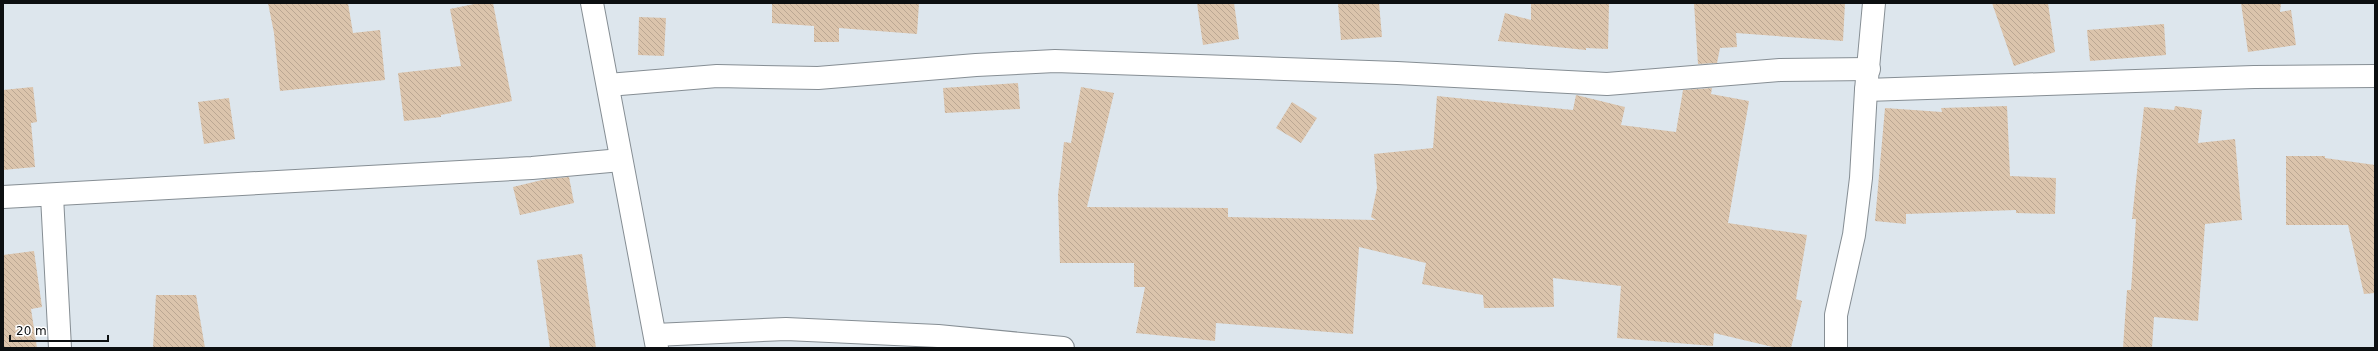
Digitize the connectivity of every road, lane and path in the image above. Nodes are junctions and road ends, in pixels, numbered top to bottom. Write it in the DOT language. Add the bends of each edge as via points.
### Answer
graph roads {
  1 [pos="592,3"];
  2 [pos="1874,3"];
  3 [pos="2375,76"];
  4 [pos="1867,79"];
  5 [pos="608,84"];
  6 [pos="621,160"];
  7 [pos="52,196"];
  8 [pos="3,197"];
  9 [pos="656,341"];
  10 [pos="60,348"];
  11 [pos="1064,348"];
  12 [pos="1836,348"];
  1 -- 5 [label="street"];
  2 -- 4 [label="street"];
  3 -- 4 [label="street"];
  4 -- 5 [label="street" via="1780,70 1607,84 1397,73 1055,61 818,78 717,76"];
  4 -- 12 [label="street" via="1861,178 1854,235 1836,315"];
  5 -- 6 [label="street"];
  6 -- 7 [label="street" via="532,168"];
  6 -- 9 [label="street"];
  7 -- 8 [label="street"];
  7 -- 10 [label="street"];
  9 -- 11 [label="street" via="786,329 938,336"];
}
